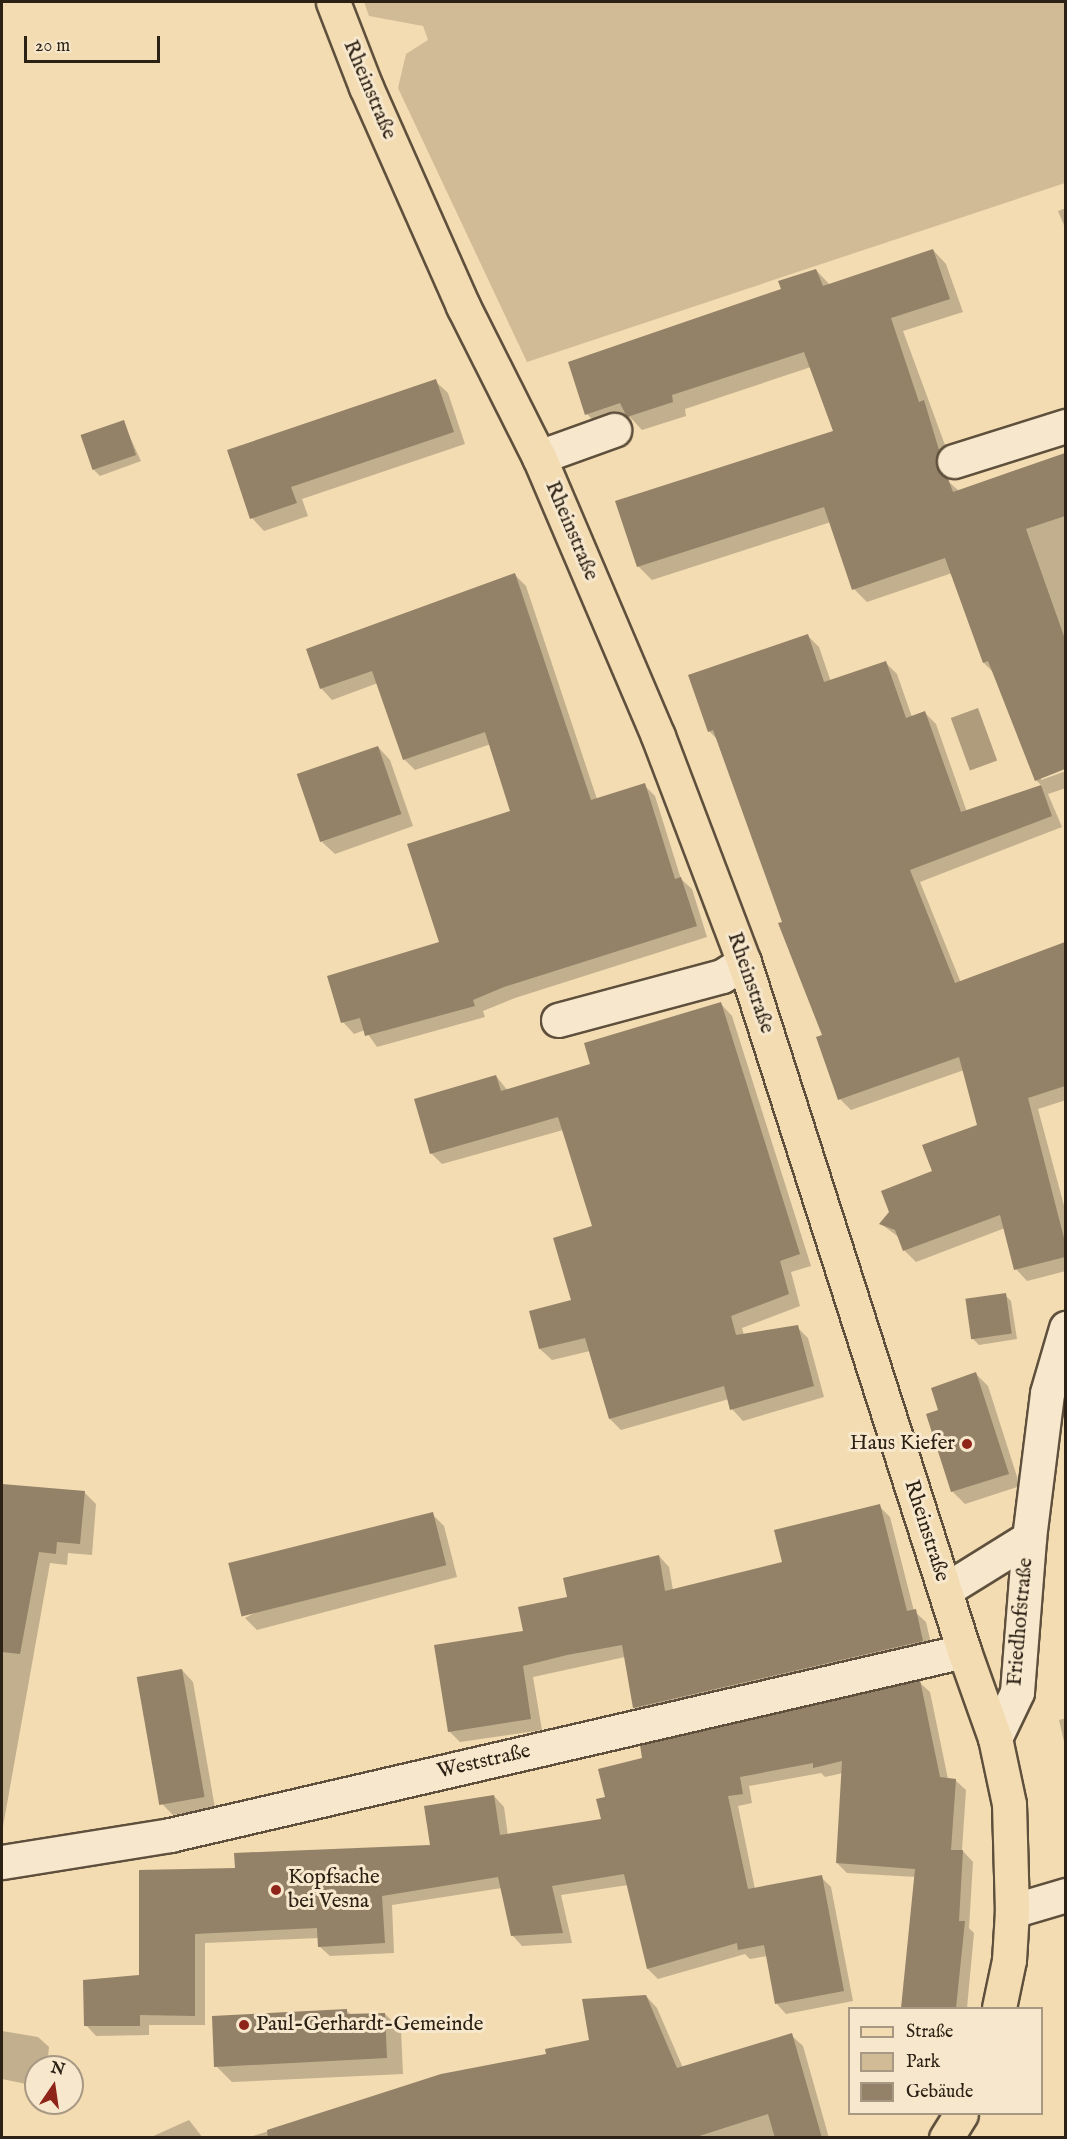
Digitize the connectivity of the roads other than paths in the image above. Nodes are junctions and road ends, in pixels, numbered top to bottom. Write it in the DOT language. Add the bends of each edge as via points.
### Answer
graph roads {
  1 [pos="333,2"];
  2 [pos="1065,426"];
  3 [pos="614,430"];
  4 [pos="539,457"];
  5 [pos="954,461"];
  6 [pos="744,962"];
  7 [pos="558,1020"];
  8 [pos="1065,1329"];
  9 [pos="1029,1538"];
  10 [pos="945,1590"];
  11 [pos="964,1651"];
  12 [pos="995,1738"];
  13 [pos="2,1862"];
  14 [pos="1065,1895"];
  15 [pos="1012,1911"];
  16 [pos="999,2007"];
  17 [pos="960,2115"];
  18 [pos="946,2138"];
  1 -- 4 [label="main road, Rheinstraße" via="366,87 463,306"];
  2 -- 5 [label="street"];
  3 -- 4 [label="street"];
  4 -- 6 [label="main road, Rheinstraße" via="658,736"];
  6 -- 7 [label="street" via="722,976"];
  6 -- 10 [label="main road, Rheinstraße"];
  8 -- 9 [label="street, Friedhofstraße" via="1047,1393"];
  9 -- 10 [label="street, Friedhofstraße"];
  9 -- 12 [label="street, Friedhofstraße" via="1017,1692"];
  10 -- 11 [label="main road, Rheinstraße"];
  11 -- 12 [label="main road, Rheinstraße"];
  11 -- 13 [label="street, Weststraße" via="170,1835"];
  12 -- 15 [label="main road, Rheinstraße" via="1009,1804"];
  14 -- 15 [label="street"];
  15 -- 16 [label="main road, Rheinstraße" via="1009,1960"];
  17 -- 18 [label="main road"];
}
